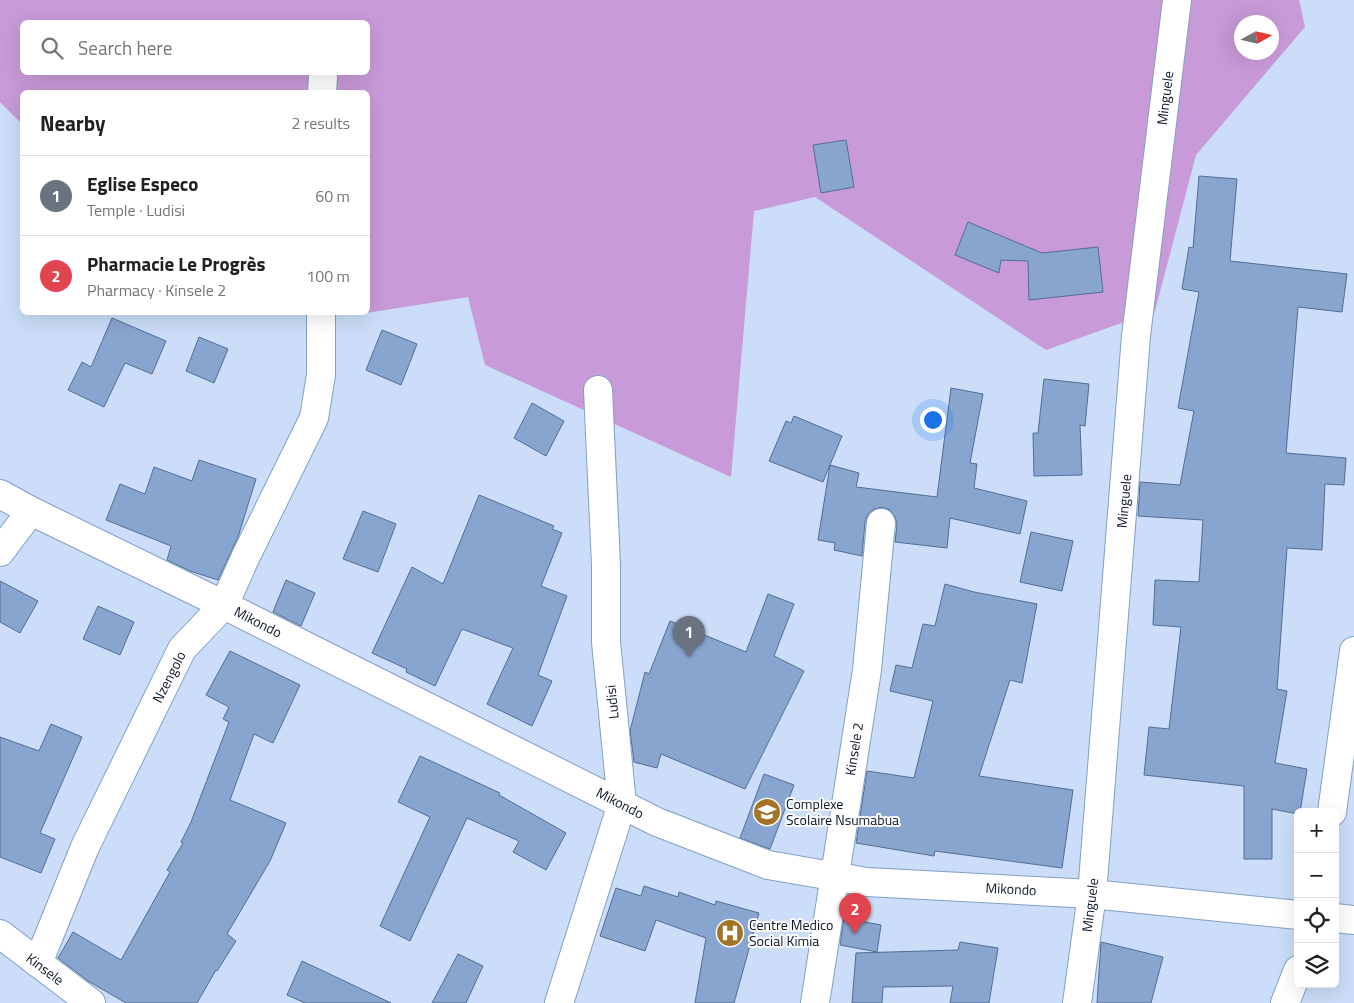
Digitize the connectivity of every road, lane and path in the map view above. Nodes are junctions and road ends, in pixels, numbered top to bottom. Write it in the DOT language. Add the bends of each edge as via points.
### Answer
graph roads {
  1 [pos="1177,0"];
  2 [pos="321,315"];
  3 [pos="598,390"];
  4 [pos="0,494"];
  5 [pos="31,511"];
  6 [pos="881,523"];
  7 [pos="0,552"];
  8 [pos="224,605"];
  9 [pos="1354,651"];
  10 [pos="622,804"];
  11 [pos="1333,808"];
  12 [pos="833,877"];
  13 [pos="1092,894"];
  14 [pos="1294,914"];
  15 [pos="1339,918"];
  16 [pos="1354,920"];
  17 [pos="0,934"];
  18 [pos="38,964"];
  19 [pos="1294,980"];
  20 [pos="90,1003"];
  21 [pos="559,1003"];
  22 [pos="815,1003"];
  23 [pos="1077,1003"];
  24 [pos="1285,1003"];
  1 -- 13 [label="street, Minguele" via="1136,336"];
  2 -- 8 [label="street, Nzengolo" via="321,375 314,418"];
  3 -- 10 [label="street, Ludisi" via="606,642"];
  4 -- 5 [label="street, Mikondo"];
  5 -- 7 [label="street"];
  5 -- 8 [label="street, Mikondo"];
  6 -- 12 [label="street, Kinsele 2" via="866,670"];
  8 -- 10 [label="street, Mikondo"];
  8 -- 18 [label="street, Nzengolo" via="182,649 85,846"];
  9 -- 11 [label="street"];
  10 -- 12 [label="street, Mikondo" via="657,822 768,865"];
  10 -- 21 [label="street, Ludisi"];
  12 -- 13 [label="street, Mikondo" via="867,882"];
  12 -- 22 [label="street, Kinsele 2"];
  13 -- 14 [label="street, Mikondo"];
  13 -- 23 [label="street, Minguele"];
  15 -- 16 [label="street"];
  17 -- 18 [label="street, Kinsele"];
  18 -- 20 [label="street, Kinsele"];
  19 -- 24 [label="street"];
}
